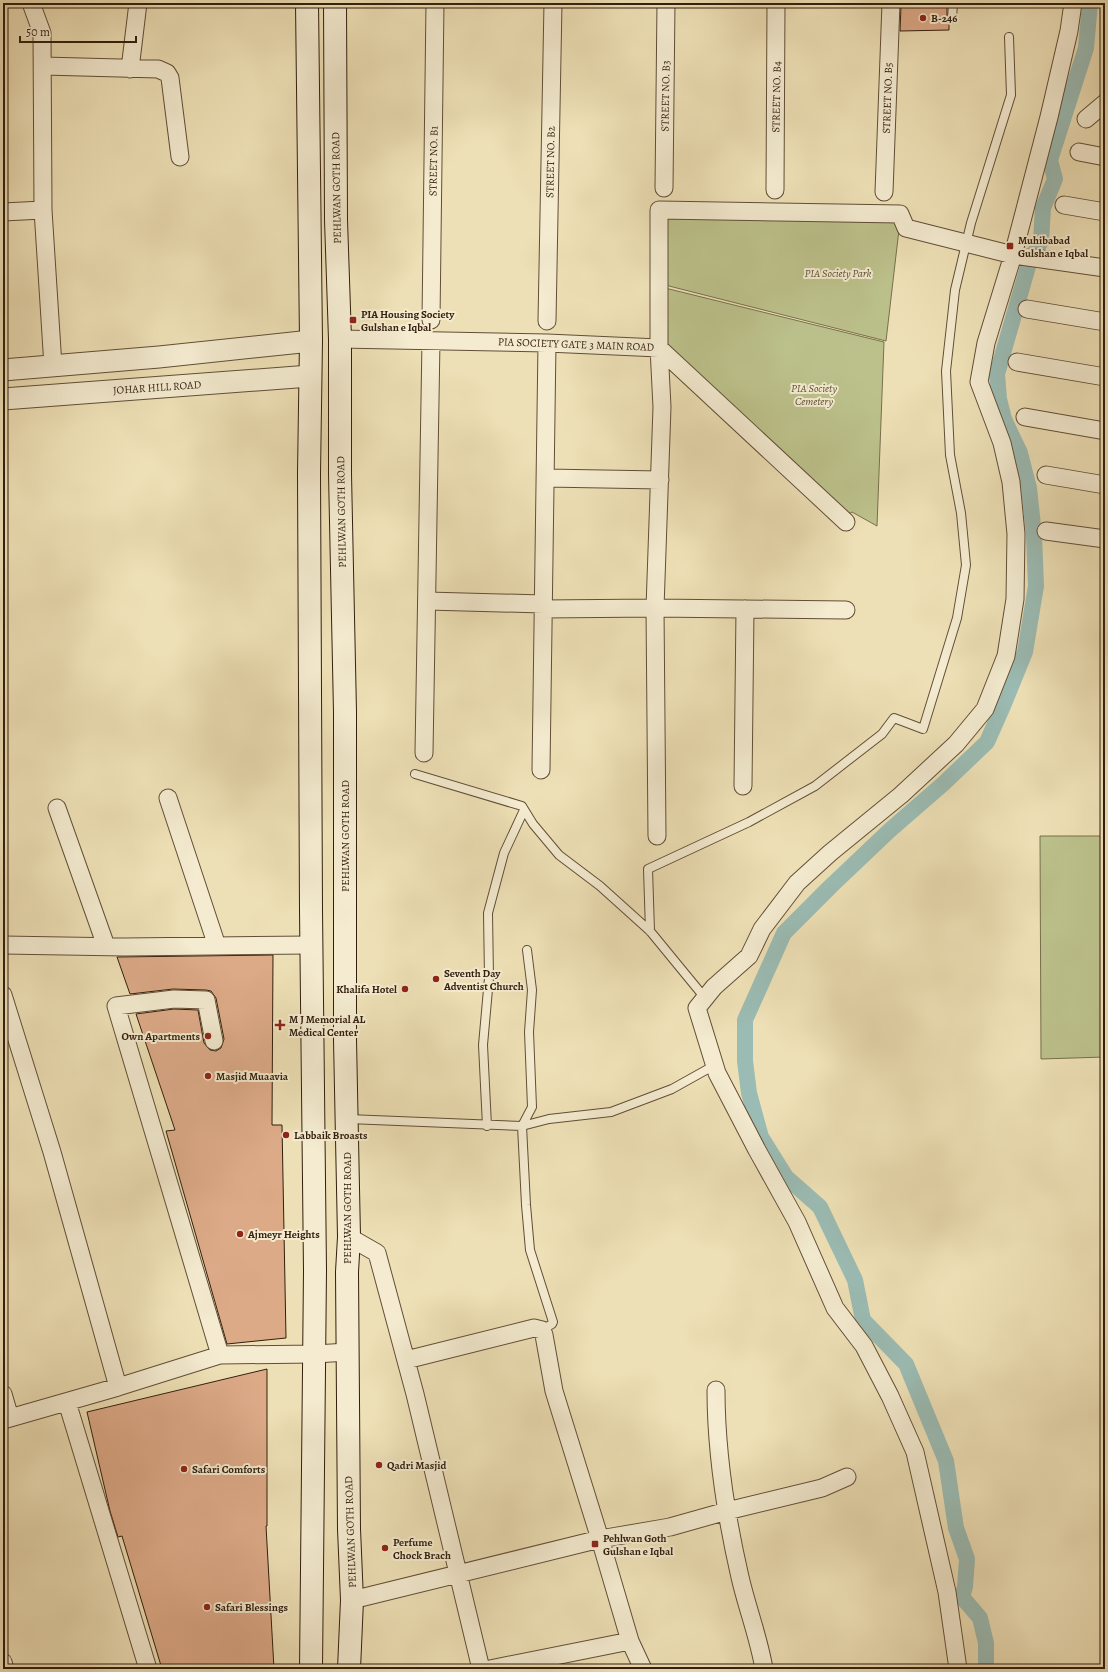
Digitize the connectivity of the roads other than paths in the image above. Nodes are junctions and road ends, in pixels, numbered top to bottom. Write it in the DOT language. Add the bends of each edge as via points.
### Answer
graph roads {
  1 [pos="31,3"];
  2 [pos="138,3"];
  3 [pos="307,3"];
  4 [pos="335,3"];
  5 [pos="435,3"];
  6 [pos="553,3"];
  7 [pos="666,3"];
  8 [pos="776,3"];
  9 [pos="891,3"];
  10 [pos="953,3"];
  11 [pos="1073,3"];
  12 [pos="952,19"];
  13 [pos="1009,37"];
  14 [pos="42,66"];
  15 [pos="130,69"];
  16 [pos="1105,103"];
  17 [pos="1086,119"];
  18 [pos="1079,152"];
  19 [pos="180,157"];
  20 [pos="1105,157"];
  21 [pos="664,188"];
  22 [pos="775,190"];
  23 [pos="884,192"];
  24 [pos="1064,205"];
  25 [pos="43,210"];
  26 [pos="3,212"];
  27 [pos="1105,212"];
  28 [pos="310,241"];
  29 [pos="337,241"];
  30 [pos="967,242"];
  31 [pos="1019,256"];
  32 [pos="1105,268"];
  33 [pos="1027,310"];
  34 [pos="431,320"];
  35 [pos="547,321"];
  36 [pos="1105,322"];
  37 [pos="340,339"];
  38 [pos="311,341"];
  39 [pos="431,341"];
  40 [pos="546,343"];
  41 [pos="659,348"];
  42 [pos="1017,362"];
  43 [pos="54,366"];
  44 [pos="3,370"];
  45 [pos="310,376"];
  46 [pos="1105,377"];
  47 [pos="3,399"];
  48 [pos="1025,417"];
  49 [pos="1105,431"];
  50 [pos="309,473"];
  51 [pos="340,474"];
  52 [pos="1046,475"];
  53 [pos="546,478"];
  54 [pos="660,480"];
  55 [pos="1105,484"];
  56 [pos="846,522"];
  57 [pos="1046,531"];
  58 [pos="1105,539"];
  59 [pos="427,601"];
  60 [pos="543,607"];
  61 [pos="655,608"];
  62 [pos="745,610"];
  63 [pos="846,610"];
  64 [pos="424,753"];
  65 [pos="541,770"];
  66 [pos="415,774"];
  67 [pos="743,786"];
  68 [pos="168,798"];
  69 [pos="57,808"];
  70 [pos="524,810"];
  71 [pos="657,836"];
  72 [pos="650,931"];
  73 [pos="3,945"];
  74 [pos="311,945"];
  75 [pos="106,946"];
  76 [pos="217,946"];
  77 [pos="527,950"];
  78 [pos="312,971"];
  79 [pos="345,973"];
  80 [pos="3,995"];
  81 [pos="706,998"];
  82 [pos="214,1041"];
  83 [pos="715,1065"];
  84 [pos="348,1119"];
  85 [pos="487,1126"];
  86 [pos="522,1126"];
  87 [pos="347,1152"];
  88 [pos="314,1153"];
  89 [pos="349,1237"];
  90 [pos="542,1330"];
  91 [pos="348,1352"];
  92 [pos="315,1354"];
  93 [pos="220,1355"];
  94 [pos="406,1360"];
  95 [pos="118,1387"];
  96 [pos="716,1390"];
  97 [pos="3,1394"];
  98 [pos="67,1402"];
  99 [pos="7,1419"];
  100 [pos="847,1477"];
  101 [pos="727,1510"];
  102 [pos="600,1539"];
  103 [pos="458,1573"];
  104 [pos="352,1600"];
  105 [pos="630,1641"];
  106 [pos="3,1662"];
  107 [pos="5,1669"];
  108 [pos="148,1669"];
  109 [pos="311,1669"];
  110 [pos="349,1669"];
  111 [pos="481,1669"];
  112 [pos="490,1669"];
  113 [pos="643,1669"];
  114 [pos="764,1669"];
  115 [pos="958,1669"];
  1 -- 14 [label="street" via="42,33"];
  2 -- 15 [label="street"];
  3 -- 28 [label="main road"];
  4 -- 29 [label="main road, PEHLWAN GOTH ROAD"];
  5 -- 34 [label="street, STREET NO. B1"];
  6 -- 35 [label="street, STREET NO. B2"];
  7 -- 21 [label="street, STREET NO. B3"];
  8 -- 22 [label="street, STREET NO. B4"];
  9 -- 23 [label="street, STREET NO. B5"];
  10 -- 12 [label="lane"];
  11 -- 31 [label="street" via="1070,31"];
  13 -- 30 [label="lane" via="1011,96"];
  14 -- 15 [label="street"];
  14 -- 25 [label="street"];
  15 -- 19 [label="street" via="158,70 167,73 170,78"];
  16 -- 17 [label="street"];
  18 -- 20 [label="street"];
  24 -- 27 [label="street"];
  25 -- 26 [label="street"];
  25 -- 43 [label="street"];
  28 -- 29 [label="main road"];
  28 -- 38 [label="main road"];
  29 -- 37 [label="main road, PEHLWAN GOTH ROAD"];
  30 -- 31 [label="street"];
  30 -- 41 [label="street, PIA SOCIETY GATE 3 MAIN ROAD" via="906,228 900,214 659,210"];
  30 -- 72 [label="lane" via="955,290 946,371 950,455 961,513 966,566 957,618 923,729 894,718 882,734 815,786 749,822 648,869"];
  31 -- 32 [label="street"];
  31 -- 81 [label="street" via="986,343 980,382 1002,443 1011,482 1016,534 1015,599 1006,656 985,709 951,749 797,883 762,928 749,956 714,987"];
  33 -- 36 [label="street"];
  37 -- 39 [label="street, PIA SOCIETY GATE 3 MAIN ROAD"];
  37 -- 51 [label="main road, PEHLWAN GOTH ROAD"];
  38 -- 43 [label="street"];
  38 -- 45 [label="main road"];
  39 -- 40 [label="street, PIA SOCIETY GATE 3 MAIN ROAD"];
  39 -- 59 [label="street"];
  40 -- 41 [label="street, PIA SOCIETY GATE 3 MAIN ROAD"];
  40 -- 53 [label="street"];
  41 -- 54 [label="street" via="662,407"];
  41 -- 56 [label="street"];
  42 -- 46 [label="street"];
  43 -- 44 [label="street"];
  45 -- 47 [label="street, JOHAR HILL ROAD"];
  45 -- 50 [label="main road"];
  48 -- 49 [label="street"];
  50 -- 51 [label="main road"];
  50 -- 74 [label="main road"];
  51 -- 79 [label="main road, PEHLWAN GOTH ROAD" via="345,712"];
  52 -- 55 [label="street"];
  53 -- 54 [label="street"];
  53 -- 60 [label="street"];
  54 -- 61 [label="street"];
  57 -- 58 [label="street"];
  59 -- 60 [label="street"];
  59 -- 64 [label="street"];
  60 -- 61 [label="street"];
  60 -- 65 [label="street"];
  61 -- 62 [label="street"];
  61 -- 71 [label="street"];
  62 -- 63 [label="street"];
  62 -- 67 [label="street"];
  66 -- 70 [label="lane" via="522,806"];
  68 -- 76 [label="street"];
  69 -- 75 [label="street"];
  70 -- 72 [label="lane" via="559,855 600,886"];
  70 -- 85 [label="lane" via="504,853 488,913 489,978 482,1045"];
  72 -- 81 [label="lane"];
  73 -- 75 [label="street"];
  74 -- 76 [label="street"];
  74 -- 78 [label="main road"];
  75 -- 76 [label="street"];
  77 -- 86 [label="lane" via="532,990 532,1107"];
  78 -- 79 [label="main road"];
  78 -- 88 [label="main road"];
  79 -- 84 [label="main road, PEHLWAN GOTH ROAD"];
  80 -- 95 [label="street" via="52,1152"];
  81 -- 83 [label="street" via="697,1008"];
  82 -- 93 [label="street" via="206,1000 174,999 116,1006"];
  83 -- 86 [label="lane" via="672,1089 611,1112 549,1119"];
  83 -- 115 [label="street" via="757,1150 798,1222 835,1308 864,1346 890,1396 914,1452 947,1592"];
  84 -- 85 [label="lane"];
  84 -- 87 [label="main road, PEHLWAN GOTH ROAD"];
  85 -- 86 [label="lane"];
  86 -- 90 [label="lane" via="530,1250 553,1322"];
  87 -- 88 [label="main road"];
  87 -- 89 [label="main road, PEHLWAN GOTH ROAD"];
  88 -- 92 [label="main road"];
  89 -- 91 [label="main road, PEHLWAN GOTH ROAD"];
  89 -- 94 [label="street" via="377,1253"];
  90 -- 94 [label="street" via="534,1328"];
  90 -- 102 [label="street" via="554,1391"];
  91 -- 92 [label="street"];
  91 -- 104 [label="main road, PEHLWAN GOTH ROAD"];
  92 -- 93 [label="street"];
  92 -- 109 [label="main road"];
  93 -- 95 [label="street"];
  94 -- 103 [label="street"];
  95 -- 98 [label="street"];
  96 -- 101 [label="street" via="719,1458"];
  97 -- 99 [label="street"];
  98 -- 99 [label="street"];
  98 -- 108 [label="street"];
  100 -- 101 [label="street" via="822,1488"];
  101 -- 102 [label="street" via="670,1527"];
  101 -- 114 [label="street" via="740,1577"];
  102 -- 103 [label="street"];
  102 -- 105 [label="street"];
  103 -- 104 [label="street"];
  103 -- 111 [label="street"];
  104 -- 110 [label="main road, PEHLWAN GOTH ROAD"];
  105 -- 112 [label="street"];
  105 -- 113 [label="street"];
  106 -- 107 [label="street"];
}
